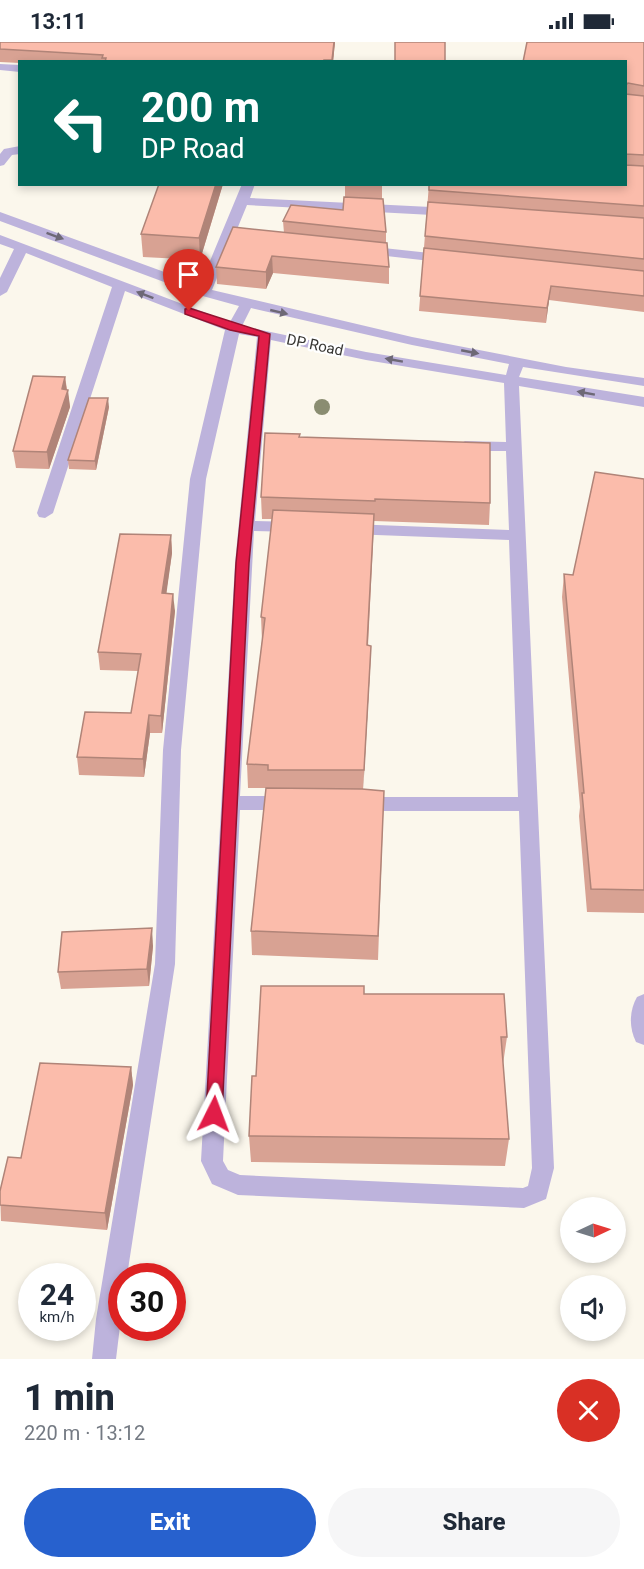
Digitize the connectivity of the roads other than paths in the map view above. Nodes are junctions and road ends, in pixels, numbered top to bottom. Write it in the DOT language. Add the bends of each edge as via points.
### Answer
graph roads {
  1 [pos="0,67"];
  2 [pos="18,69"];
  3 [pos="18,150"];
  4 [pos="0,162"];
  5 [pos="248,186"];
  6 [pos="241,201"];
  7 [pos="462,213"];
  8 [pos="0,216"];
  9 [pos="0,239"];
  10 [pos="21,247"];
  11 [pos="348,249"];
  12 [pos="464,260"];
  13 [pos="120,285"];
  14 [pos="0,292"];
  15 [pos="204,292"];
  16 [pos="247,304"];
  17 [pos="233,328"];
  18 [pos="264,334"];
  19 [pos="518,361"];
  20 [pos="511,380"];
  21 [pos="644,382"];
  22 [pos="644,402"];
  23 [pos="455,445"];
  24 [pos="514,447"];
  25 [pos="45,513"];
  26 [pos="246,526"];
  27 [pos="518,535"];
  28 [pos="230,803"];
  29 [pos="302,804"];
  30 [pos="337,804"];
  31 [pos="528,804"];
  32 [pos="644,1004"];
  33 [pos="644,1036"];
  34 [pos="104,1359"];
  1 -- 2 [label="street"];
  3 -- 4 [label="street" via="8,152"];
  5 -- 6 [label="street"];
  6 -- 7 [label="street"];
  6 -- 15 [label="street" via="231,236"];
  8 -- 15 [label="street, DP Road, one-way"];
  9 -- 10 [label="street, DP Road"];
  10 -- 13 [label="street, DP Road"];
  10 -- 14 [label="street"];
  11 -- 12 [label="street"];
  17 -- 13 [label="street, DP Road, one-way"];
  13 -- 25 [label="street"];
  15 -- 16 [label="street, DP Road"];
  16 -- 17 [label="street"];
  16 -- 19 [label="street, DP Road, one-way"];
  17 -- 18 [label="street, DP Road"];
  17 -- 34 [label="street" via="198,479 172,750 165,964"];
  20 -- 18 [label="street, DP Road, one-way"];
  18 -- 26 [label="street" via="260,438"];
  19 -- 20 [label="street"];
  19 -- 21 [label="street, DP Road"];
  22 -- 20 [label="street, DP Road, one-way"];
  20 -- 24 [label="street"];
  23 -- 24 [label="street"];
  24 -- 27 [label="street"];
  26 -- 27 [label="street"];
  26 -- 28 [label="street"];
  27 -- 31 [label="street"];
  28 -- 29 [label="street"];
  28 -- 31 [label="street" via="212,1161 220,1177 238,1185 524,1198 537,1192 543,1168"];
  30 -- 31 [label="street"];
  32 -- 33 [label="street"];
}
